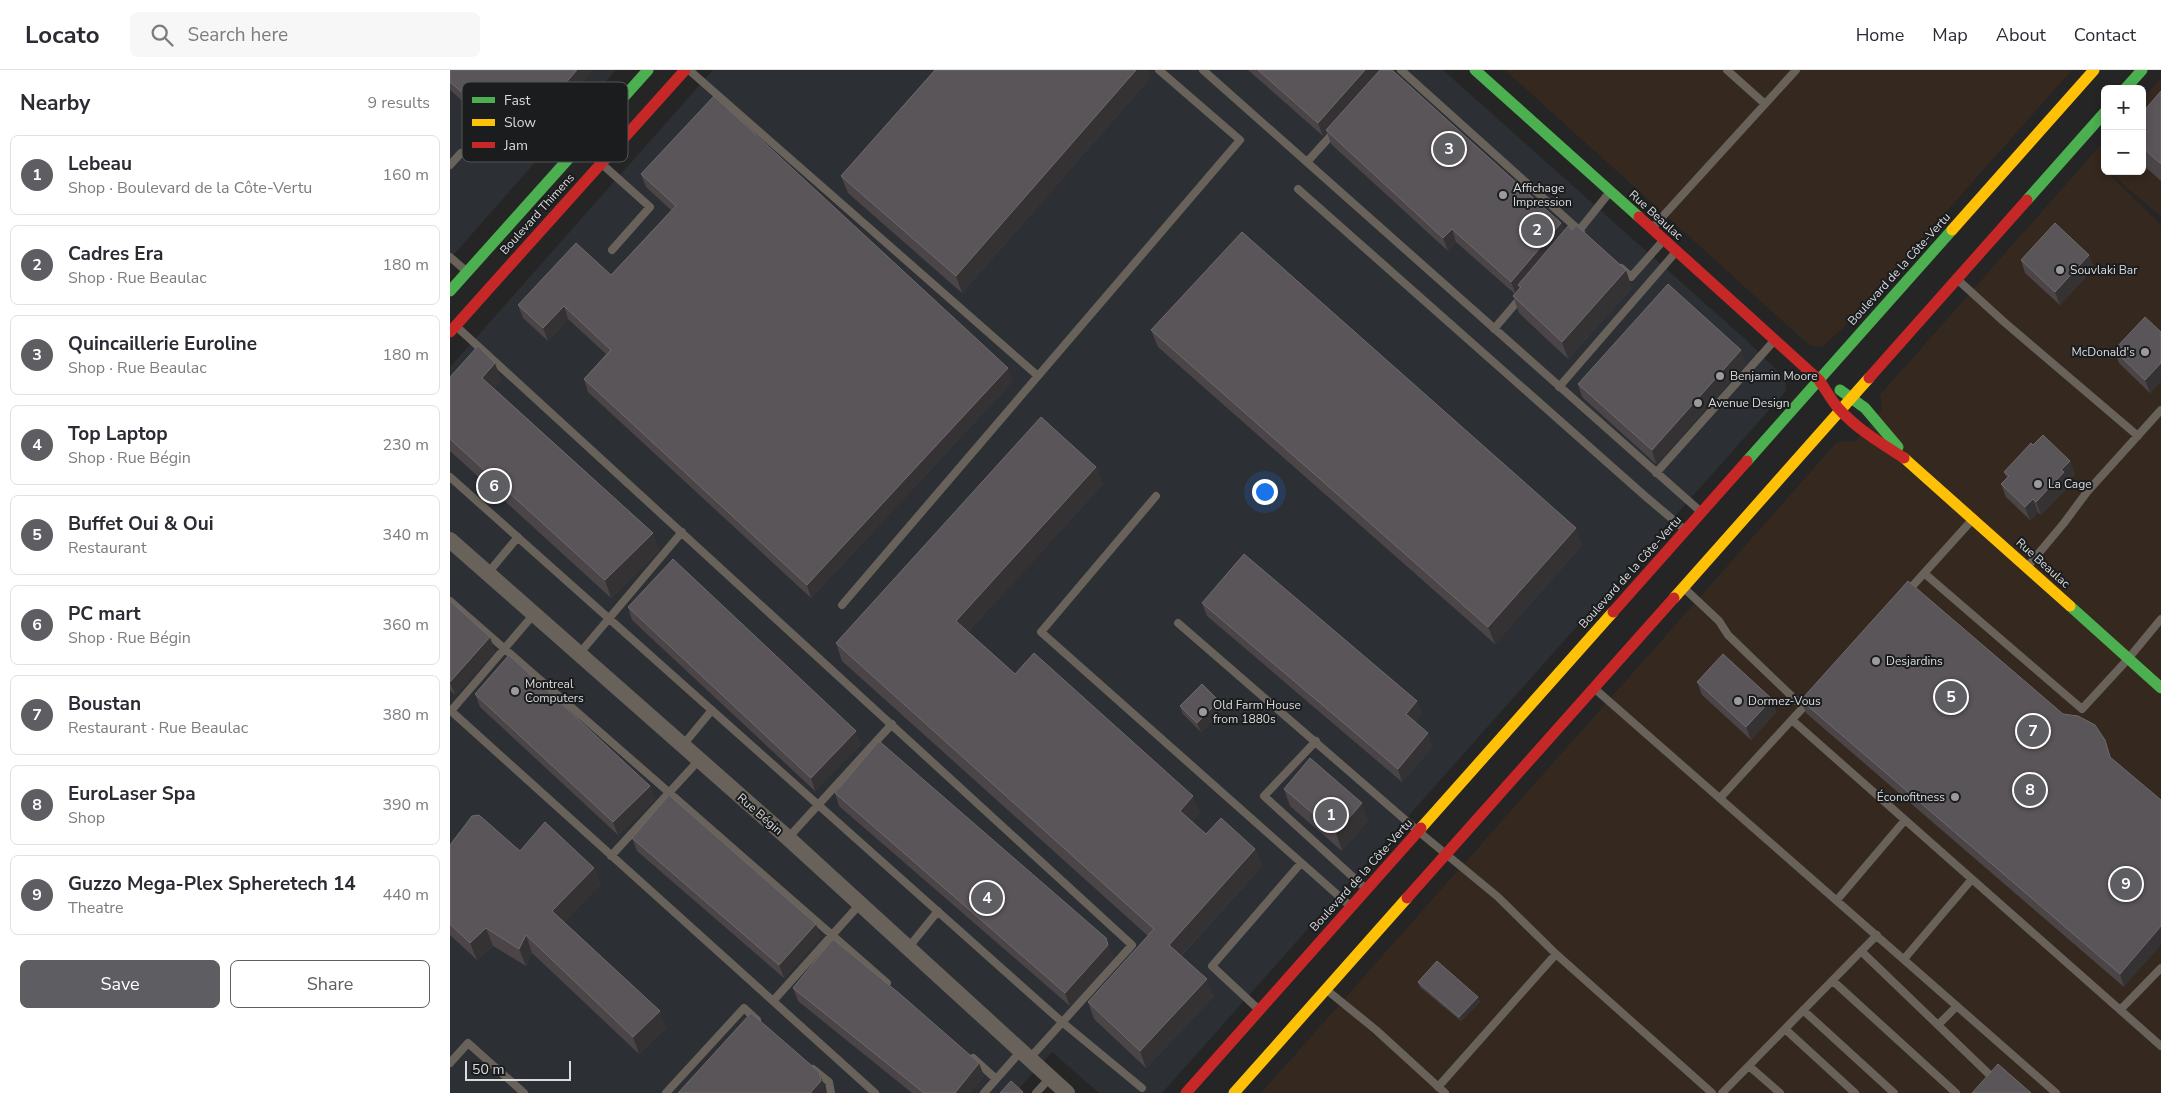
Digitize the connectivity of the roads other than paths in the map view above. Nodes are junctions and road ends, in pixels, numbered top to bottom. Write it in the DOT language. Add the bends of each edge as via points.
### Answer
graph roads {
  1 [pos="648,70"];
  2 [pos="684,70"];
  3 [pos="689,70"];
  4 [pos="1159,70"];
  5 [pos="1204,70"];
  6 [pos="1400,70"];
  7 [pos="1475,70"];
  8 [pos="1727,70"];
  9 [pos="1796,70"];
  10 [pos="2094,70"];
  11 [pos="2142,70"];
  12 [pos="2129,85"];
  13 [pos="628,99"];
  14 [pos="1765,104"];
  15 [pos="2101,117"];
  16 [pos="628,121"];
  17 [pos="1339,127"];
  18 [pos="461,153"];
  19 [pos="583,162"];
  20 [pos="584,162"];
  21 [pos="600,162"];
  22 [pos="1307,162"];
  23 [pos="450,165"];
  24 [pos="1298,189"];
  25 [pos="1610,192"];
  26 [pos="1651,229"];
  27 [pos="1579,231"];
  28 [pos="1586,237"];
  29 [pos="1573,238"];
  30 [pos="1664,240"];
  31 [pos="612,250"];
  32 [pos="1676,252"];
  33 [pos="450,257"];
  34 [pos="1616,264"];
  35 [pos="467,272"];
  36 [pos="1957,279"];
  37 [pos="1527,291"];
  38 [pos="462,294"];
  39 [pos="453,329"];
  40 [pos="1494,329"];
  41 [pos="1775,340"];
  42 [pos="1038,376"];
  43 [pos="1818,380"];
  44 [pos="1560,387"];
  45 [pos="1852,396"];
  46 [pos="2161,410"];
  47 [pos="1840,411"];
  48 [pos="2138,436"];
  49 [pos="1906,458"];
  50 [pos="1656,473"];
  51 [pos="450,477"];
  52 [pos="1156,496"];
  53 [pos="1701,513"];
  54 [pos="1973,519"];
  55 [pos="1686,530"];
  56 [pos="682,532"];
  57 [pos="518,538"];
  58 [pos="450,540"];
  59 [pos="2027,568"];
  60 [pos="1924,573"];
  61 [pos="488,574"];
  62 [pos="1684,588"];
  63 [pos="1899,600"];
  64 [pos="450,601"];
  65 [pos="842,605"];
  66 [pos="534,614"];
  67 [pos="608,618"];
  68 [pos="2161,619"];
  69 [pos="1178,622"];
  70 [pos="506,650"];
  71 [pos="579,654"];
  72 [pos="2128,659"];
  73 [pos="1594,688"];
  74 [pos="2161,688"];
  75 [pos="1815,694"];
  76 [pos="1803,707"];
  77 [pos="712,710"];
  78 [pos="451,711"];
  79 [pos="1792,720"];
  80 [pos="892,724"];
  81 [pos="1316,741"];
  82 [pos="683,745"];
  83 [pos="699,760"];
  84 [pos="669,793"];
  85 [pos="1720,798"];
  86 [pos="818,805"];
  87 [pos="1905,820"];
  88 [pos="1418,831"];
  89 [pos="788,838"];
  90 [pos="1447,855"];
  91 [pos="611,856"];
  92 [pos="1301,863"];
  93 [pos="1972,880"];
  94 [pos="1367,889"];
  95 [pos="1837,900"];
  96 [pos="860,904"];
  97 [pos="1351,907"];
  98 [pos="938,912"];
  99 [pos="1877,935"];
  100 [pos="832,936"];
  101 [pos="908,948"];
  102 [pos="1861,951"];
  103 [pos="1556,954"];
  104 [pos="1904,959"];
  105 [pos="2161,968"];
  106 [pos="1833,981"];
  107 [pos="892,988"];
  108 [pos="1327,989"];
  109 [pos="773,1001"];
  110 [pos="1957,1006"];
  111 [pos="1259,1010"];
  112 [pos="1803,1010"];
  113 [pos="2120,1010"];
  114 [pos="1062,1022"];
  115 [pos="1938,1025"];
  116 [pos="765,1027"];
  117 [pos="1785,1029"];
  118 [pos="2161,1046"];
  119 [pos="966,1053"];
  120 [pos="1025,1055"];
  121 [pos="450,1063"];
  122 [pos="808,1064"];
  123 [pos="1749,1066"];
  124 [pos="1050,1078"];
  125 [pos="996,1079"];
  126 [pos="1438,1087"];
  127 [pos="1142,1088"];
  128 [pos="524,1093"];
  129 [pos="666,1093"];
  130 [pos="831,1093"];
  131 [pos="875,1093"];
  132 [pos="984,1093"];
  133 [pos="1036,1093"];
  134 [pos="1066,1093"];
  135 [pos="1186,1093"];
  136 [pos="1234,1093"];
  137 [pos="1445,1093"];
  138 [pos="1712,1093"];
  139 [pos="1722,1093"];
  140 [pos="1780,1093"];
  141 [pos="1855,1093"];
  142 [pos="1894,1093"];
  143 [pos="1956,1093"];
  144 [pos="1985,1093"];
  145 [pos="2056,1093"];
  1 -- 13 [label="main road, Boulevard Thimens"];
  2 -- 16 [label="main road, Boulevard Thimens"];
  3 -- 42 [label="lane"];
  4 -- 42 [label="lane" via="1240,140"];
  5 -- 22 [label="lane"];
  6 -- 27 [label="lane"];
  7 -- 25 [label="main road, Rue Beaulac"];
  8 -- 14 [label="lane"];
  9 -- 14 [label="lane"];
  10 -- 43 [label="main road, Boulevard de la Côte-Vertu"];
  11 -- 12 [label="main road"];
  14 -- 26 [label="lane"];
  15 -- 36 [label="main road"];
  17 -- 22 [label="lane"];
  18 -- 23 [label="lane"];
  19 -- 35 [label="main road, Boulevard Thimens"];
  20 -- 38 [label="main road, Boulevard Thimens"];
  21 -- 31 [label="lane" via="650,207"];
  22 -- 40 [label="lane"];
  24 -- 55 [label="lane"];
  25 -- 26 [label="main road, Rue Beaulac"];
  25 -- 27 [label="lane"];
  26 -- 30 [label="main road, Rue Beaulac"];
  27 -- 28 [label="lane"];
  27 -- 29 [label="lane"];
  30 -- 32 [label="main road, Rue Beaulac"];
  30 -- 34 [label="lane" via="1631,277"];
  32 -- 41 [label="main road, Rue Beaulac"];
  32 -- 44 [label="lane"];
  33 -- 35 [label="lane"];
  35 -- 38 [label="main road, Boulevard Thimens"];
  36 -- 45 [label="main road"];
  36 -- 48 [label="lane"];
  37 -- 40 [label="lane"];
  38 -- 39 [label="main road, Boulevard Thimens"];
  39 -- 56 [label="lane"];
  40 -- 44 [label="lane"];
  41 -- 43 [label="main road, Rue Beaulac"];
  41 -- 50 [label="lane"];
  42 -- 65 [label="lane"];
  43 -- 45 [label="main road, Rue Beaulac"];
  43 -- 47 [label="main road, Rue Beaulac"];
  43 -- 53 [label="main road, Boulevard de la Côte-Vertu"];
  44 -- 50 [label="lane"];
  45 -- 47 [label="main road"];
  45 -- 49 [label="main road, Rue Beaulac" via="1870,411"];
  46 -- 48 [label="lane"];
  47 -- 49 [label="main road, Rue Beaulac" via="1877,441"];
  47 -- 62 [label="main road"];
  48 -- 59 [label="lane" via="2087,492"];
  49 -- 54 [label="main road, Rue Beaulac"];
  50 -- 53 [label="lane"];
  51 -- 57 [label="lane"];
  52 -- 92 [label="lane" via="1041,632"];
  53 -- 55 [label="main road, Boulevard de la Côte-Vertu"];
  54 -- 59 [label="main road, Rue Beaulac"];
  54 -- 60 [label="lane"];
  55 -- 88 [label="main road, Boulevard de la Côte-Vertu"];
  56 -- 67 [label="lane"];
  56 -- 80 [label="lane"];
  57 -- 61 [label="lane"];
  57 -- 67 [label="lane"];
  58 -- 61 [label="street, Rue Bégin"];
  59 -- 72 [label="main road, Rue Beaulac"];
  60 -- 63 [label="lane"];
  60 -- 72 [label="lane" via="2082,709"];
  61 -- 66 [label="street, Rue Bégin"];
  62 -- 73 [label="main road"];
  62 -- 76 [label="lane"];
  64 -- 70 [label="lane"];
  66 -- 70 [label="lane"];
  66 -- 71 [label="street, Rue Bégin"];
  67 -- 71 [label="lane"];
  67 -- 77 [label="lane"];
  68 -- 72 [label="lane"];
  69 -- 81 [label="lane"];
  70 -- 78 [label="lane"];
  70 -- 84 [label="lane"];
  71 -- 82 [label="street, Rue Bégin"];
  72 -- 74 [label="main road, Rue Beaulac"];
  73 -- 85 [label="lane"];
  73 -- 90 [label="main road"];
  75 -- 76 [label="lane"];
  76 -- 79 [label="lane"];
  77 -- 82 [label="lane"];
  77 -- 86 [label="lane"];
  78 -- 91 [label="lane"];
  79 -- 85 [label="lane"];
  79 -- 87 [label="lane"];
  80 -- 86 [label="lane"];
  80 -- 114 [label="lane" via="1132,945"];
  81 -- 88 [label="lane"];
  81 -- 94 [label="lane" via="1264,796"];
  82 -- 83 [label="street, Rue Bégin"];
  83 -- 84 [label="lane"];
  83 -- 89 [label="street, Rue Bégin"];
  84 -- 91 [label="lane"];
  84 -- 100 [label="lane"];
  85 -- 95 [label="lane"];
  86 -- 89 [label="lane"];
  86 -- 98 [label="lane"];
  87 -- 93 [label="lane"];
  87 -- 95 [label="lane"];
  88 -- 90 [label="lane"];
  88 -- 94 [label="main road, Boulevard de la Côte-Vertu"];
  89 -- 96 [label="street, Rue Bégin"];
  90 -- 103 [label="lane" via="1498,897"];
  90 -- 108 [label="main road"];
  91 -- 109 [label="lane"];
  92 -- 97 [label="lane"];
  92 -- 111 [label="lane" via="1212,966"];
  93 -- 104 [label="lane"];
  93 -- 113 [label="lane"];
  94 -- 97 [label="main road, Boulevard de la Côte-Vertu"];
  95 -- 99 [label="lane"];
  96 -- 100 [label="lane"];
  96 -- 101 [label="street, Rue Bégin"];
  97 -- 111 [label="main road, Boulevard de la Côte-Vertu"];
  98 -- 101 [label="lane"];
  98 -- 114 [label="lane"];
  99 -- 102 [label="lane"];
  99 -- 104 [label="lane"];
  100 -- 107 [label="lane"];
  100 -- 109 [label="lane"];
  101 -- 120 [label="street, Rue Bégin"];
  102 -- 106 [label="lane"];
  102 -- 115 [label="lane"];
  103 -- 126 [label="lane"];
  103 -- 138 [label="lane"];
  104 -- 110 [label="lane"];
  105 -- 113 [label="lane"];
  106 -- 112 [label="lane"];
  106 -- 143 [label="lane"];
  108 -- 126 [label="lane"];
  108 -- 136 [label="main road"];
  109 -- 131 [label="lane"];
  110 -- 115 [label="lane"];
  110 -- 145 [label="lane"];
  111 -- 135 [label="main road, Boulevard de la Côte-Vertu"];
  112 -- 117 [label="lane"];
  112 -- 142 [label="lane"];
  113 -- 118 [label="lane"];
  114 -- 120 [label="lane"];
  114 -- 127 [label="lane"];
  115 -- 144 [label="lane" via="1995,1080"];
  116 -- 129 [label="lane" via="744,1008"];
  117 -- 123 [label="lane"];
  117 -- 141 [label="lane"];
  119 -- 125 [label="lane"];
  120 -- 124 [label="street, Rue Bégin"];
  120 -- 125 [label="lane"];
  121 -- 128 [label="lane" via="468,1043"];
  122 -- 130 [label="lane" via="829,1082"];
  123 -- 139 [label="lane"];
  123 -- 140 [label="lane"];
  124 -- 133 [label="lane"];
  124 -- 134 [label="street, Rue Bégin"];
  125 -- 132 [label="lane"];
  126 -- 137 [label="lane"];
}
